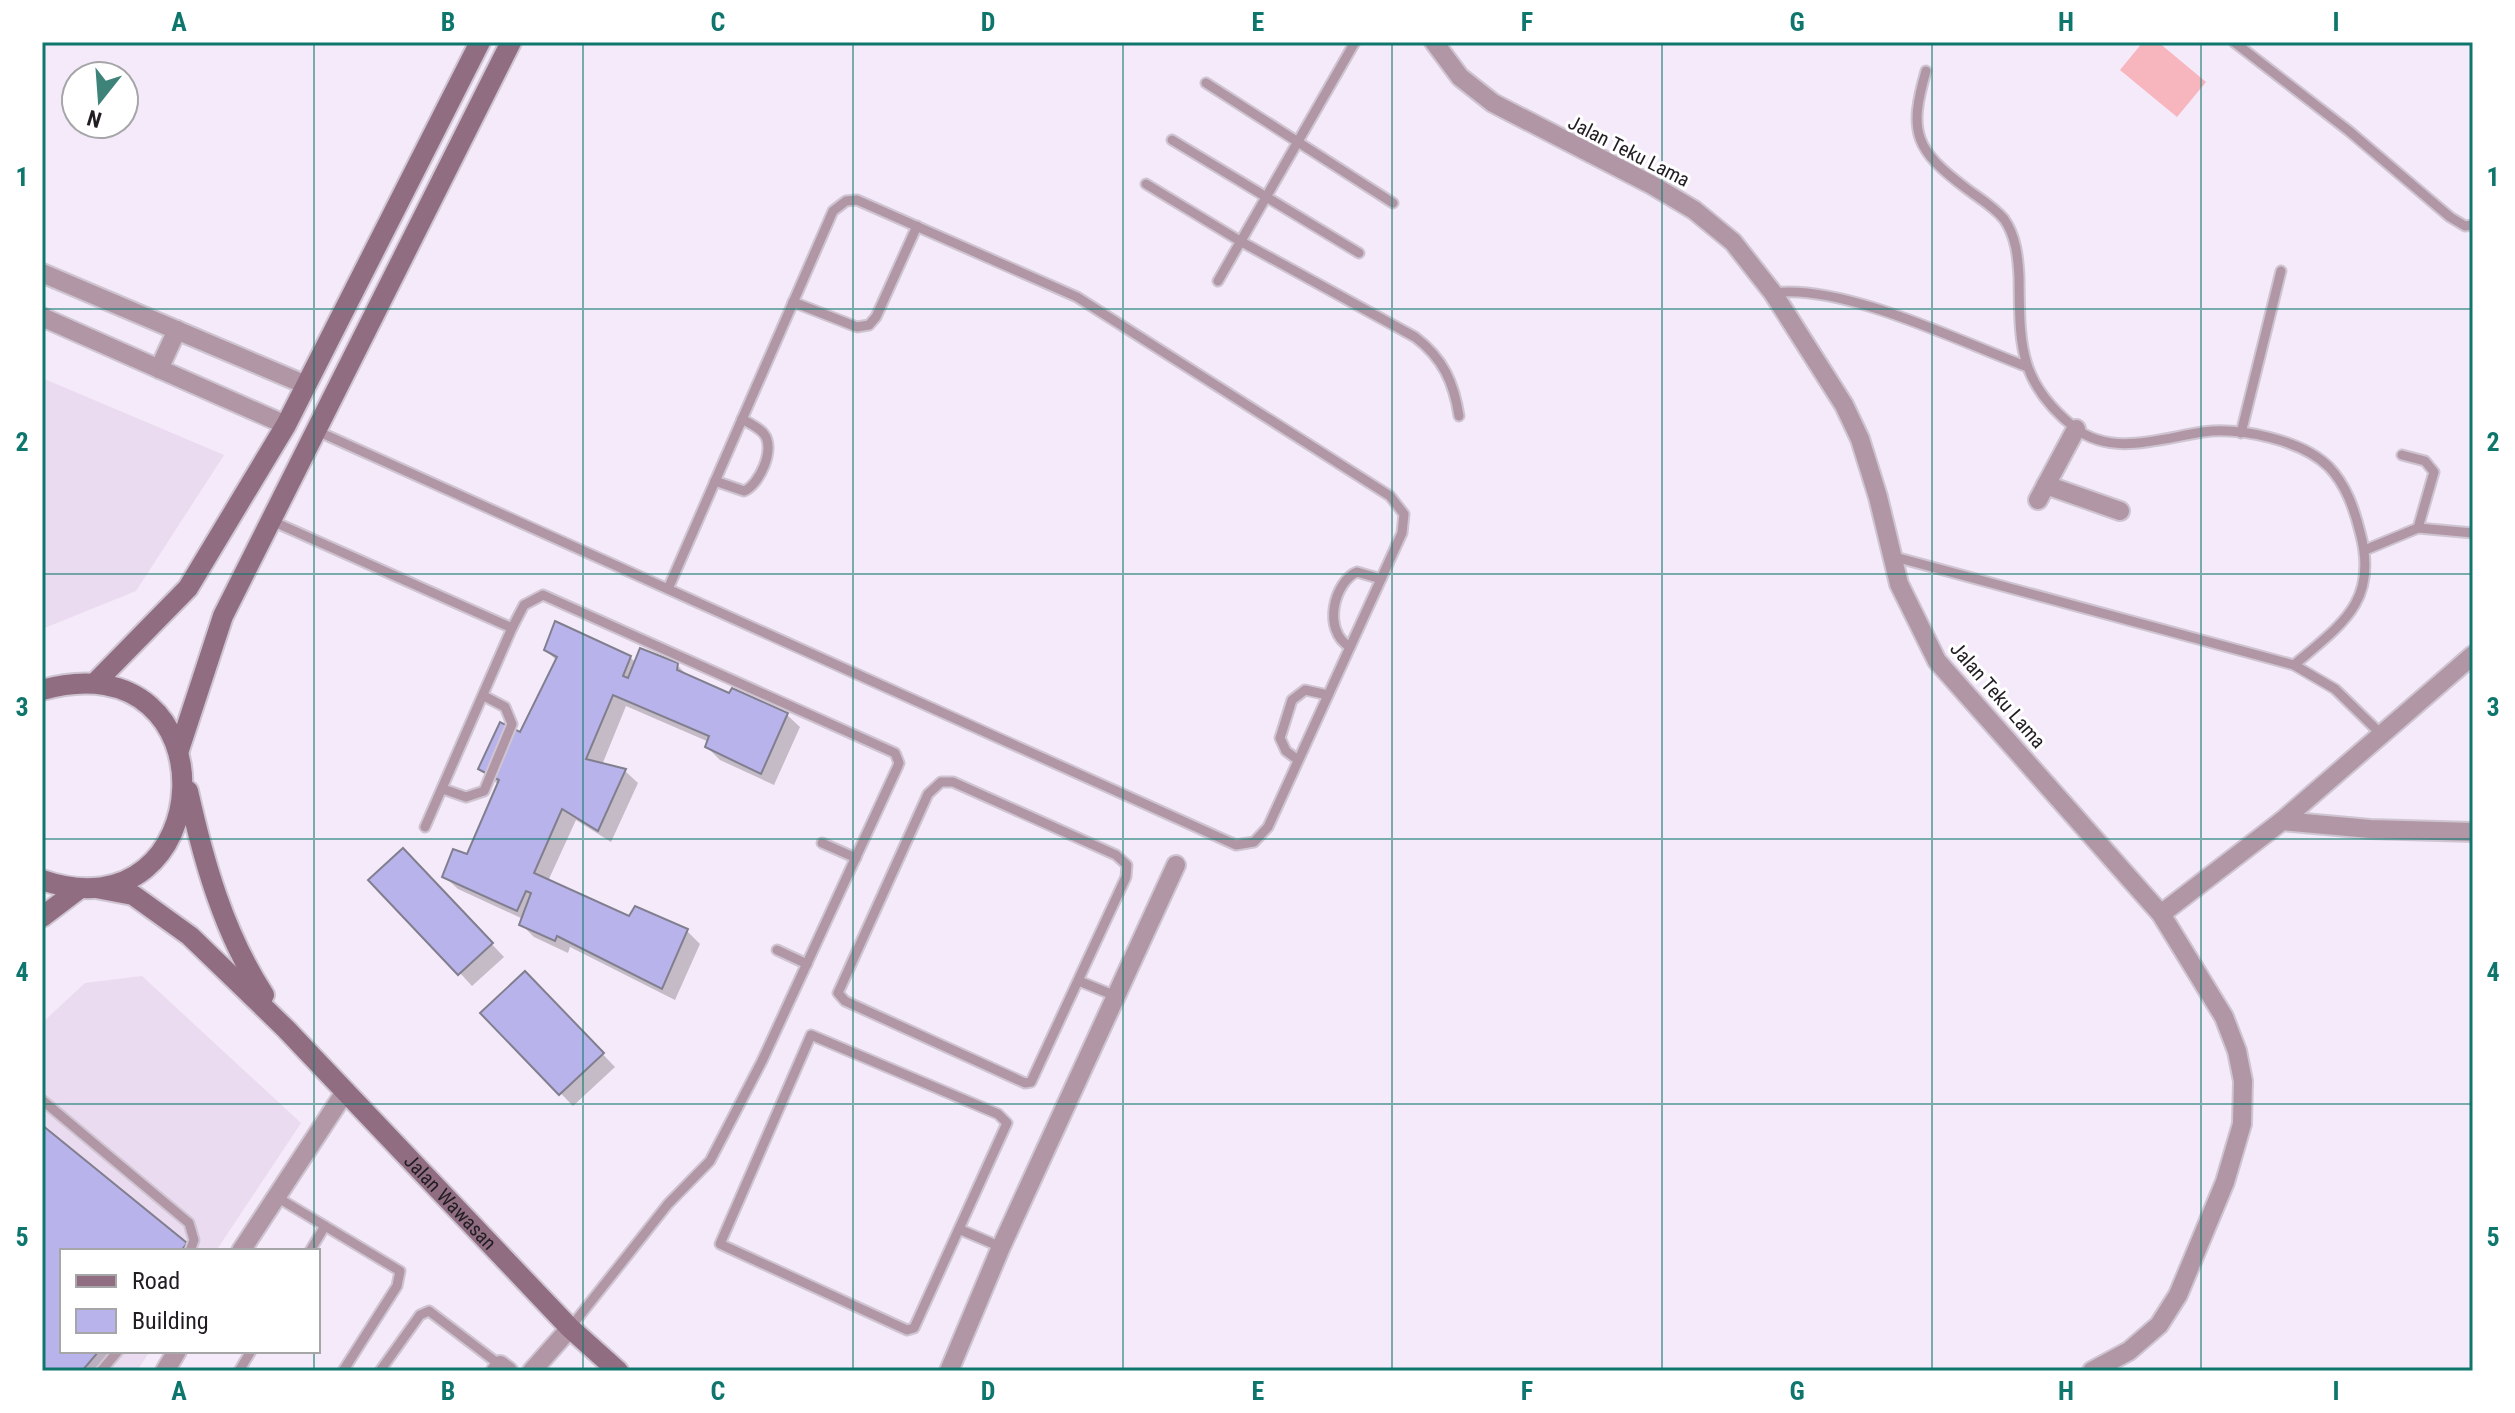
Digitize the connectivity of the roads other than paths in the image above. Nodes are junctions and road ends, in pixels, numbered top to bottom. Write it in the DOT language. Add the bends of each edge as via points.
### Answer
graph roads {
  1 [pos="480,42"];
  2 [pos="511,42"];
  3 [pos="1355,42"];
  4 [pos="1434,42"];
  5 [pos="2234,42"];
  6 [pos="1926,71"];
  7 [pos="1206,83"];
  8 [pos="1172,140"];
  9 [pos="1298,141"];
  10 [pos="1146,184"];
  11 [pos="1266,196"];
  12 [pos="1393,203"];
  13 [pos="2473,225"];
  14 [pos="917,226"];
  15 [pos="1240,241"];
  16 [pos="1359,253"];
  17 [pos="2281,271"];
  18 [pos="42,273"];
  19 [pos="1218,281"];
  20 [pos="1773,293"];
  21 [pos="793,302"];
  22 [pos="42,317"];
  23 [pos="177,330"];
  24 [pos="2025,366"];
  25 [pos="159,369"];
  26 [pos="306,385"];
  27 [pos="1459,416"];
  28 [pos="742,419"];
  29 [pos="286,425"];
  30 [pos="2076,429"];
  31 [pos="317,431"];
  32 [pos="2241,433"];
  33 [pos="2402,455"];
  34 [pos="715,481"];
  35 [pos="2120,511"];
  36 [pos="272,521"];
  37 [pos="2418,528"];
  38 [pos="2473,533"];
  39 [pos="2365,550"];
  40 [pos="1895,557"];
  41 [pos="1381,579"];
  42 [pos="668,589"];
  43 [pos="512,628"];
  44 [pos="1350,647"];
  45 [pos="2473,655"];
  46 [pos="2294,665"];
  47 [pos="95,683"];
  48 [pos="42,690"];
  49 [pos="1328,695"];
  50 [pos="484,696"];
  51 [pos="2381,734"];
  52 [pos="179,750"];
  53 [pos="1298,760"];
  54 [pos="185,778"];
  55 [pos="443,789"];
  56 [pos="2282,821"];
  57 [pos="425,827"];
  58 [pos="2473,832"];
  59 [pos="822,843"];
  60 [pos="856,858"];
  61 [pos="1176,865"];
  62 [pos="42,880"];
  63 [pos="87,888"];
  64 [pos="2161,914"];
  65 [pos="42,917"];
  66 [pos="777,950"];
  67 [pos="807,964"];
  68 [pos="1079,981"];
  69 [pos="1118,997"];
  70 [pos="286,1029"];
  71 [pos="345,1092"];
  72 [pos="42,1100"];
  73 [pos="275,1196"];
  74 [pos="325,1226"];
  75 [pos="961,1230"];
  76 [pos="1001,1247"];
  77 [pos="191,1249"];
  78 [pos="242,1249"];
  79 [pos="311,1249"];
  80 [pos="570,1328"];
  81 [pos="116,1353"];
  82 [pos="176,1353"];
  83 [pos="250,1353"];
  84 [pos="501,1369"];
  85 [pos="101,1371"];
  86 [pos="165,1371"];
  87 [pos="239,1371"];
  88 [pos="343,1371"];
  89 [pos="380,1371"];
  90 [pos="532,1371"];
  91 [pos="618,1371"];
  92 [pos="949,1371"];
  93 [pos="2092,1371"];
  1 -- 26 [label="main road"];
  2 -- 31 [label="main road"];
  3 -- 9 [label="lane"];
  4 -- 20 [label="street, Jalan Teku Lama" via="1460,77 1493,103 1694,210 1733,242"];
  5 -- 13 [label="lane" via="2450,217"];
  6 -- 24 [label="lane" via="1915,119 1920,141 1939,165 1993,208 2011,232 2018,255"];
  7 -- 9 [label="lane"];
  8 -- 11 [label="lane"];
  9 -- 11 [label="lane"];
  9 -- 12 [label="lane"];
  10 -- 15 [label="lane"];
  11 -- 15 [label="lane"];
  11 -- 16 [label="lane"];
  14 -- 21 [label="lane" via="869,325 857,327"];
  14 -- 21 [label="lane" via="857,200 839,206"];
  14 -- 41 [label="lane" via="1077,297 1390,496 1401,508 1404,524"];
  15 -- 19 [label="lane"];
  15 -- 27 [label="lane" via="1430,348 1448,373"];
  17 -- 32 [label="lane"];
  18 -- 23 [label="street"];
  20 -- 24 [label="lane" via="1807,292 1844,301"];
  20 -- 40 [label="street, Jalan Teku Lama" via="1838,394 1860,439"];
  21 -- 28 [label="lane"];
  22 -- 25 [label="street"];
  23 -- 25 [label="street"];
  23 -- 26 [label="street"];
  24 -- 30 [label="lane"];
  25 -- 29 [label="street"];
  26 -- 29 [label="main road"];
  28 -- 34 [label="lane"];
  28 -- 34 [label="lane" via="763,432 767,441 756,483 738,491"];
  29 -- 47 [label="main road" via="188,588"];
  30 -- 32 [label="lane" via="2130,444 2207,431"];
  30 -- 35 [label="street" via="2042,493"];
  31 -- 36 [label="main road"];
  31 -- 42 [label="lane"];
  32 -- 39 [label="lane" via="2297,448 2328,467 2353,506"];
  33 -- 37 [label="lane" via="2425,461 2434,472"];
  34 -- 42 [label="lane"];
  36 -- 43 [label="lane"];
  36 -- 52 [label="main road" via="223,616"];
  37 -- 38 [label="lane"];
  37 -- 39 [label="lane"];
  39 -- 46 [label="lane" via="2365,581 2353,610"];
  40 -- 46 [label="lane"];
  40 -- 64 [label="street, Jalan Teku Lama" via="1899,584 1937,661"];
  41 -- 44 [label="lane"];
  41 -- 44 [label="lane" via="1357,572 1348,578 1331,620 1336,636"];
  42 -- 53 [label="lane" via="1236,845 1262,835"];
  43 -- 50 [label="lane"];
  43 -- 60 [label="lane" via="524,605 543,595 895,753 899,763"];
  44 -- 49 [label="lane"];
  45 -- 51 [label="street"];
  46 -- 51 [label="lane" via="2335,689"];
  47 -- 48 [label="main road"];
  47 -- 52 [label="main road" via="122,690 146,705 166,725"];
  49 -- 53 [label="lane"];
  49 -- 53 [label="lane" via="1305,690 1292,700 1280,738"];
  50 -- 55 [label="lane"];
  50 -- 55 [label="lane" via="505,707 512,724 484,791 466,797"];
  51 -- 56 [label="street"];
  52 -- 54 [label="main road"];
  54 -- 63 [label="main road" via="183,806 172,836 153,861 126,879"];
  54 -- 70 [label="main road" via="224,919 245,965"];
  55 -- 57 [label="lane"];
  56 -- 58 [label="street"];
  56 -- 64 [label="street"];
  59 -- 60 [label="lane"];
  60 -- 67 [label="lane"];
  61 -- 69 [label="street"];
  62 -- 63 [label="main road"];
  63 -- 65 [label="main road"];
  63 -- 70 [label="main road" via="133,895 159,911"];
  64 -- 93 [label="street, Jalan Teku Lama" via="2224,1017 2243,1081 2242,1124 2225,1182 2178,1295 2159,1325 2129,1351"];
  66 -- 67 [label="lane"];
  67 -- 80 [label="lane" via="710,1161 668,1204"];
  68 -- 68 [label="lane" via="1036,1076 1025,1083 845,1001 838,993 932,787 953,782 1116,855 1127,865"];
  68 -- 69 [label="lane"];
  69 -- 76 [label="street"];
  70 -- 71 [label="main road, Jalan Wawasan"];
  71 -- 73 [label="street"];
  71 -- 80 [label="main road, Jalan Wawasan"];
  72 -- 77 [label="lane" via="189,1223"];
  73 -- 74 [label="lane"];
  73 -- 78 [label="street"];
  74 -- 79 [label="lane"];
  74 -- 88 [label="lane" via="400,1271 397,1286"];
  75 -- 75 [label="lane" via="921,1321 907,1330 720,1244 811,1035 1004,1118 1007,1123"];
  75 -- 76 [label="lane"];
  76 -- 92 [label="street"];
  80 -- 90 [label="street"];
  80 -- 91 [label="main road, Jalan Wawasan"];
  81 -- 85 [label="lane"];
  82 -- 86 [label="street"];
  83 -- 87 [label="lane"];
  84 -- 89 [label="lane" via="429,1311 420,1315"];
}
